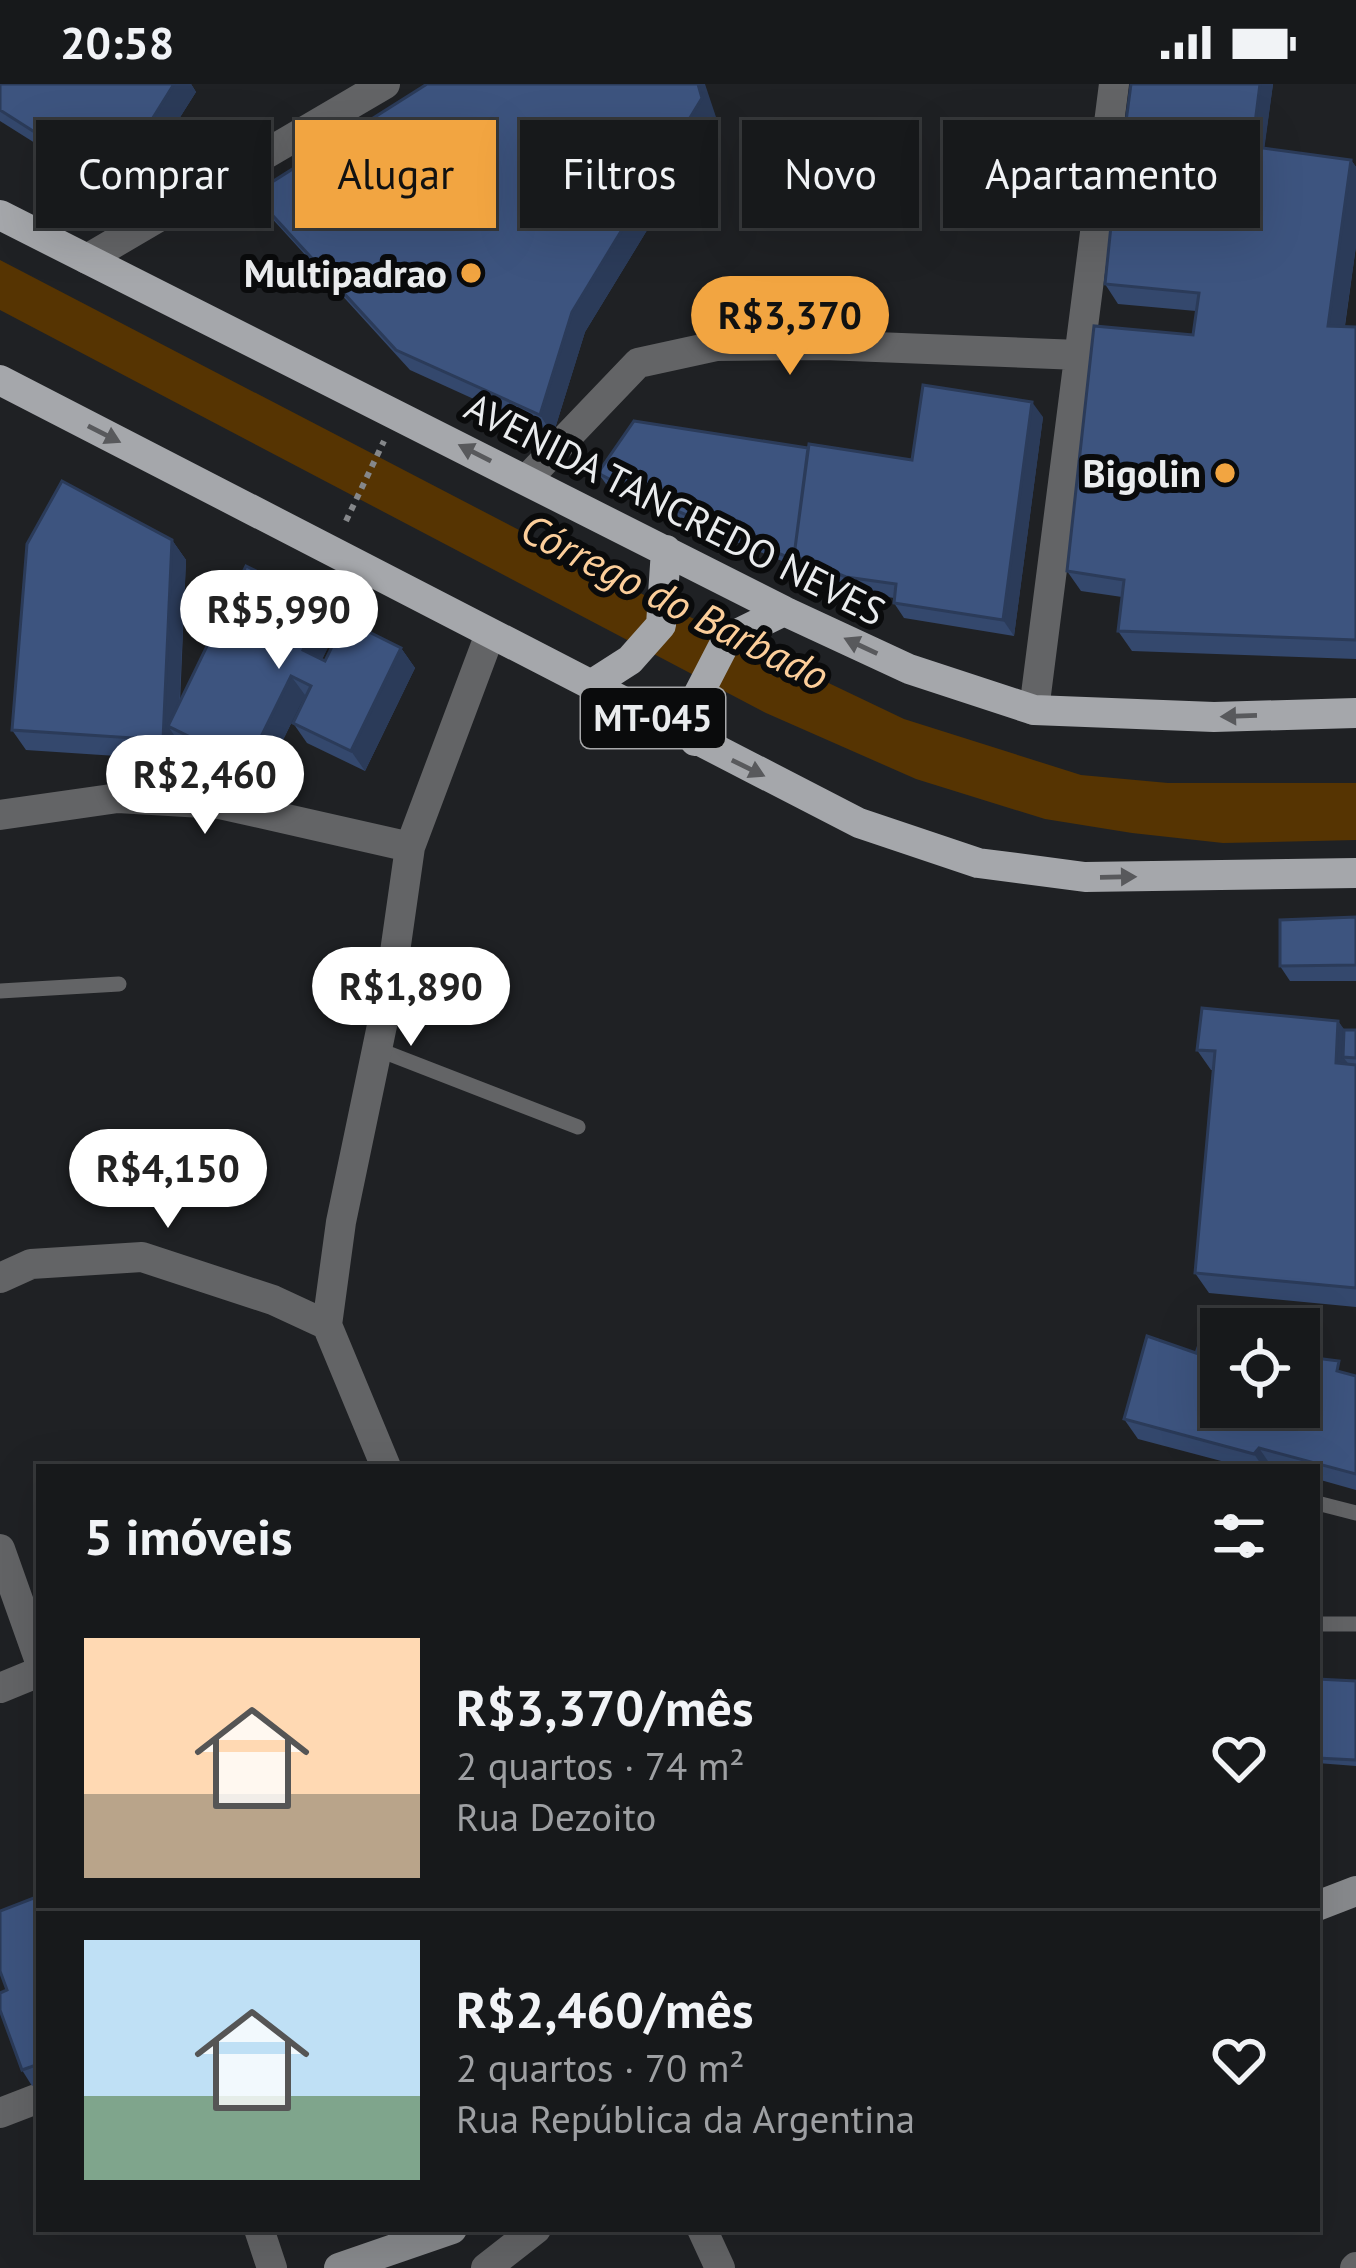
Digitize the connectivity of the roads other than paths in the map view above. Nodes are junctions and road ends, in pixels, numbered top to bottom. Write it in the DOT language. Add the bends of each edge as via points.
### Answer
graph roads {
  1 [pos="385,84"];
  2 [pos="1114,84"];
  3 [pos="0,215"];
  4 [pos="87,259"];
  5 [pos="1079,356"];
  6 [pos="0,380"];
  7 [pos="527,479"];
  8 [pos="666,550"];
  9 [pos="784,610"];
  10 [pos="490,634"];
  11 [pos="591,685"];
  12 [pos="1034,710"];
  13 [pos="1356,713"];
  14 [pos="695,742"];
  15 [pos="0,815"];
  16 [pos="410,847"];
  17 [pos="1356,873"];
  18 [pos="118,984"];
  19 [pos="0,991"];
  20 [pos="377,1049"];
  21 [pos="578,1127"];
  22 [pos="0,1278"];
  23 [pos="327,1325"];
  24 [pos="385,1464"];
  25 [pos="1320,1504"];
  26 [pos="1356,1513"];
  27 [pos="0,1550"];
  28 [pos="1320,1624"];
  29 [pos="1356,1624"];
  30 [pos="36,1651"];
  31 [pos="36,1673"];
  32 [pos="0,1688"];
  33 [pos="1356,1892"];
  34 [pos="1320,1905"];
  35 [pos="36,2099"];
  36 [pos="0,2113"];
  37 [pos="260,2232"];
  38 [pos="443,2232"];
  39 [pos="532,2232"];
  40 [pos="703,2232"];
  41 [pos="272,2268"];
  42 [pos="339,2268"];
  43 [pos="486,2268"];
  44 [pos="720,2268"];
  1 -- 4 [label="street"];
  2 -- 5 [label="street"];
  3 -- 4 [label="main road, AVENIDA TANCREDO NEVES"];
  7 -- 4 [label="main road, AVENIDA TANCREDO NEVES, one-way"];
  5 -- 7 [label="street" via="824,345 696,350 638,363"];
  5 -- 12 [label="street"];
  6 -- 10 [label="main road, MT-045, one-way"];
  7 -- 8 [label="main road, AVENIDA TANCREDO NEVES"];
  8 -- 9 [label="main road, AVENIDA TANCREDO NEVES"];
  8 -- 11 [label="main road" via="661,626 630,660"];
  12 -- 9 [label="main road, AVENIDA TANCREDO NEVES, one-way" via="909,669"];
  9 -- 14 [label="main road" via="727,639 696,699"];
  10 -- 11 [label="main road, MT-045"];
  10 -- 16 [label="street"];
  11 -- 14 [label="main road, MT-045"];
  13 -- 12 [label="main road, AVENIDA TANCREDO NEVES, one-way"];
  14 -- 17 [label="main road, MT-045, one-way" via="859,823 978,863 1084,877"];
  15 -- 16 [label="street" via="118,798 220,804"];
  16 -- 20 [label="street"];
  18 -- 19 [label="lane"];
  20 -- 21 [label="lane"];
  20 -- 23 [label="street"];
  22 -- 23 [label="street" via="31,1264 142,1257"];
  23 -- 24 [label="street"];
  25 -- 26 [label="lane"];
  27 -- 30 [label="street"];
  28 -- 29 [label="lane"];
  31 -- 32 [label="street"];
  33 -- 34 [label="main road"];
  35 -- 36 [label="street"];
  37 -- 41 [label="street"];
  38 -- 42 [label="main road"];
  39 -- 43 [label="street"];
  40 -- 44 [label="street"];
}
